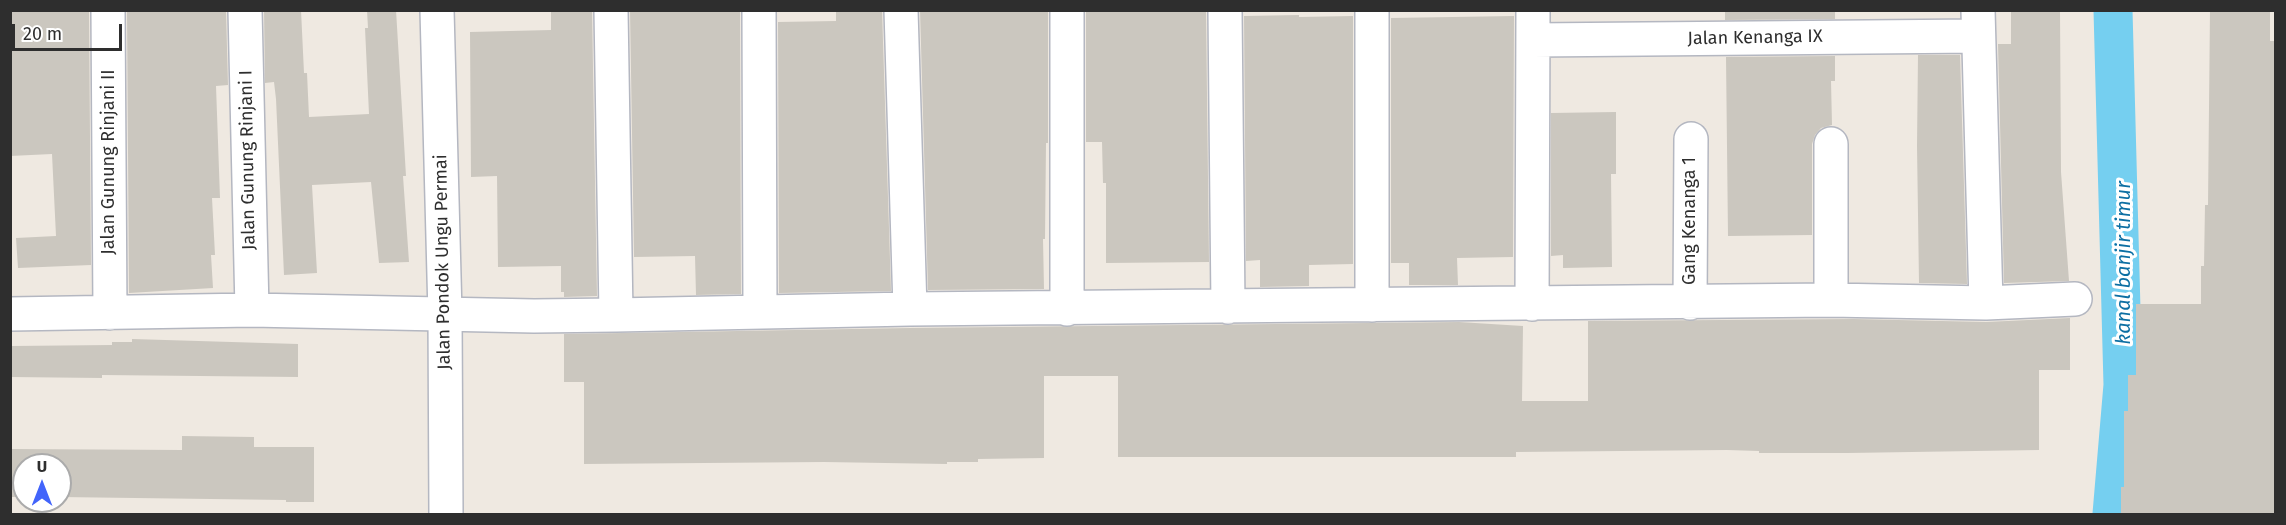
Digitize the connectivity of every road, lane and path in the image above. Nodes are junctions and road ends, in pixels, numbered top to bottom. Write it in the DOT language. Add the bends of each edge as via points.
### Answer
graph roads {
  1 [pos="108,10"];
  2 [pos="245,10"];
  3 [pos="437,10"];
  4 [pos="611,10"];
  5 [pos="759,10"];
  6 [pos="901,10"];
  7 [pos="1066,10"];
  8 [pos="1225,10"];
  9 [pos="1372,10"];
  10 [pos="1978,23"];
  11 [pos="1533,25"];
  12 [pos="1691,139"];
  13 [pos="1831,144"];
  14 [pos="2075,299"];
  15 [pos="1831,300"];
  16 [pos="1690,303"];
  17 [pos="1986,303"];
  18 [pos="1532,304"];
  19 [pos="1372,305"];
  20 [pos="1228,307"];
  21 [pos="910,309"];
  22 [pos="1066,309"];
  23 [pos="252,310"];
  24 [pos="760,312"];
  25 [pos="10,314"];
  26 [pos="110,314"];
  27 [pos="445,314"];
  28 [pos="616,315"];
  29 [pos="447,514"];
  1 -- 26 [label="street, Jalan Gunung Rinjani II"];
  2 -- 23 [label="street, Jalan Gunung Rinjani I"];
  3 -- 27 [label="street, Jalan Pondok Ungu Permai"];
  4 -- 28 [label="street"];
  5 -- 24 [label="street"];
  6 -- 21 [label="street"];
  7 -- 22 [label="street"];
  8 -- 20 [label="street"];
  9 -- 19 [label="street"];
  10 -- 11 [label="street, Jalan Kenanga IX"];
  10 -- 17 [label="street"];
  11 -- 18 [label="street"];
  12 -- 16 [label="street, Gang Kenanga 1"];
  13 -- 15 [label="street"];
  14 -- 17 [label="street"];
  15 -- 16 [label="street"];
  15 -- 17 [label="street"];
  16 -- 18 [label="street"];
  18 -- 19 [label="street"];
  19 -- 20 [label="street"];
  20 -- 22 [label="street"];
  21 -- 22 [label="street"];
  21 -- 24 [label="street"];
  23 -- 26 [label="street"];
  23 -- 27 [label="street"];
  24 -- 28 [label="street"];
  25 -- 26 [label="street"];
  27 -- 28 [label="street"];
  27 -- 29 [label="street, Jalan Pondok Ungu Permai"];
}
